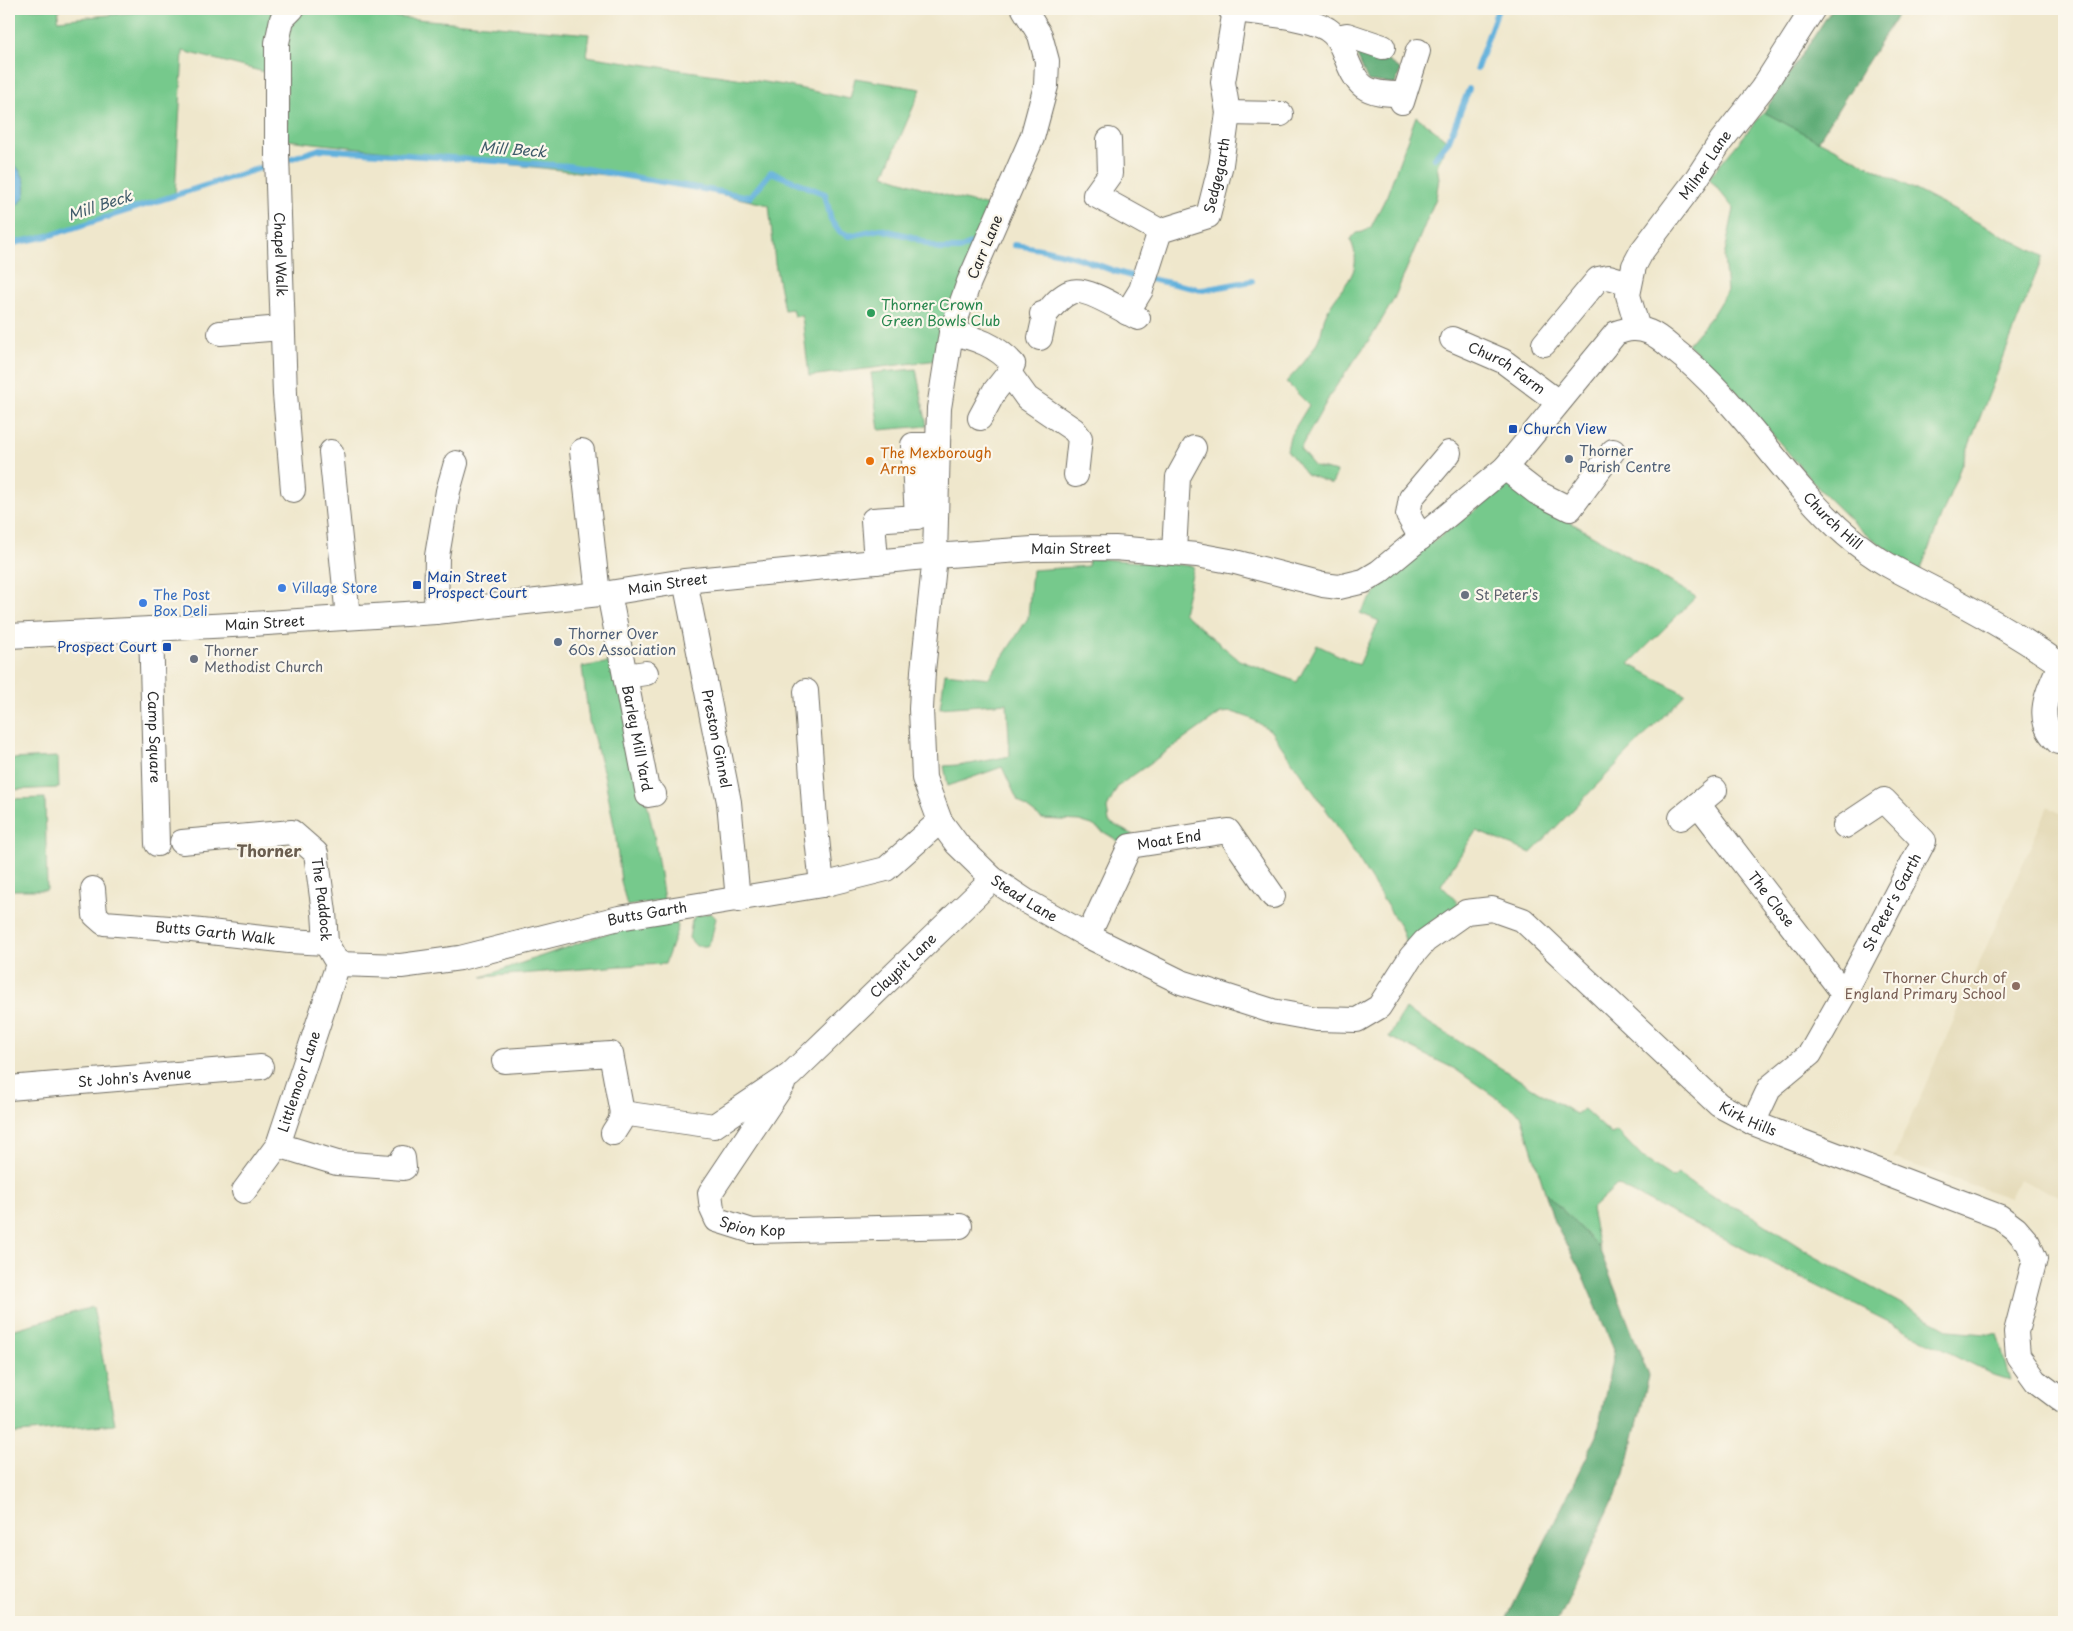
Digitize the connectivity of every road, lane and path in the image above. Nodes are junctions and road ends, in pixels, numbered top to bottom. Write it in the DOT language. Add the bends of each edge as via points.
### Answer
graph roads {
  1 [pos="1024,9"];
  2 [pos="1232,9"];
  3 [pos="1813,9"];
  4 [pos="287,14"];
  5 [pos="1311,15"];
  6 [pos="1337,37"];
  7 [pos="1383,47"];
  8 [pos="1418,51"];
  9 [pos="1228,114"];
  10 [pos="1281,114"];
  11 [pos="1109,140"];
  12 [pos="1160,231"];
  13 [pos="1629,283"];
  14 [pos="1042,322"];
  15 [pos="282,328"];
  16 [pos="1638,329"];
  17 [pos="220,332"];
  18 [pos="951,333"];
  19 [pos="1452,339"];
  20 [pos="1544,344"];
  21 [pos="1009,373"];
  22 [pos="1558,402"];
  23 [pos="980,418"];
  24 [pos="938,445"];
  25 [pos="1194,448"];
  26 [pos="582,451"];
  27 [pos="1613,451"];
  28 [pos="331,452"];
  29 [pos="1449,453"];
  30 [pos="456,464"];
  31 [pos="1506,468"];
  32 [pos="1076,475"];
  33 [pos="293,490"];
  34 [pos="1421,538"];
  35 [pos="1174,552"];
  36 [pos="935,556"];
  37 [pos="876,562"];
  38 [pos="685,581"];
  39 [pos="604,594"];
  40 [pos="436,612"];
  41 [pos="348,617"];
  42 [pos="151,629"];
  43 [pos="9,636"];
  44 [pos="2062,665"];
  45 [pos="806,691"];
  46 [pos="2058,742"];
  47 [pos="654,794"];
  48 [pos="1698,804"];
  49 [pos="940,820"];
  50 [pos="1845,826"];
  51 [pos="182,842"];
  52 [pos="157,844"];
  53 [pos="993,879"];
  54 [pos="822,885"];
  55 [pos="93,889"];
  56 [pos="1273,896"];
  57 [pos="738,900"];
  58 [pos="1088,936"];
  59 [pos="326,943"];
  60 [pos="338,964"];
  61 [pos="1844,994"];
  62 [pos="1379,1007"];
  63 [pos="504,1061"];
  64 [pos="261,1067"];
  65 [pos="790,1075"];
  66 [pos="9,1088"];
  67 [pos="1753,1123"];
  68 [pos="278,1145"];
  69 [pos="403,1158"];
  70 [pos="244,1191"];
  71 [pos="960,1226"];
  72 [pos="2064,1402"];
  1 -- 18 [label="street, Carr Lane" via="1040,35 1047,61 1046,86 1032,138 969,282"];
  2 -- 5 [label="street"];
  2 -- 9 [label="street, Sedgegarth" via="1223,82"];
  3 -- 13 [label="street, Milner Lane" via="1762,90 1642,251"];
  4 -- 15 [label="street, Chapel Walk" via="277,43"];
  5 -- 6 [label="street"];
  6 -- 7 [label="street" via="1347,35"];
  6 -- 8 [label="street" via="1351,72 1368,90 1379,94 1403,98"];
  9 -- 10 [label="street"];
  9 -- 12 [label="street, Sedgegarth" via="1222,164 1208,216"];
  11 -- 12 [label="street" via="1110,174 1095,195"];
  12 -- 14 [label="street" via="1133,316 1076,290 1065,295"];
  13 -- 16 [label="street, Milner Lane" via="1628,295"];
  13 -- 20 [label="street" via="1609,277 1598,279"];
  15 -- 17 [label="street"];
  15 -- 33 [label="street, Chapel Walk"];
  16 -- 22 [label="street" via="1616,333"];
  16 -- 44 [label="street, Church Hill" via="1650,332 1688,360 1828,519 1852,540 1886,564 1957,601"];
  18 -- 21 [label="street" via="977,339 1003,353 1013,364"];
  18 -- 24 [label="street, Carr Lane"];
  19 -- 22 [label="street, Church Farm" via="1503,361"];
  21 -- 23 [label="street"];
  21 -- 32 [label="street" via="1027,398 1074,430 1080,438"];
  22 -- 31 [label="street"];
  24 -- 36 [label="street, Carr Lane"];
  24 -- 37 [label="street" via="913,445 917,517 873,520"];
  25 -- 35 [label="street" via="1178,477"];
  26 -- 39 [label="street, Barley Mill Yard"];
  27 -- 31 [label="street" via="1570,509 1536,492"];
  28 -- 41 [label="street"];
  29 -- 34 [label="street" via="1416,491 1408,506 1411,522"];
  30 -- 40 [label="street" via="437,556"];
  31 -- 34 [label="street"];
  34 -- 35 [label="street, Main Street" via="1364,581 1339,587 1235,562"];
  35 -- 36 [label="street, Main Street" via="1115,548 1033,549"];
  36 -- 37 [label="street, Main Street"];
  36 -- 49 [label="street, Stead Lane" via="921,709 924,778"];
  37 -- 38 [label="street, Main Street"];
  38 -- 39 [label="street, Main Street"];
  38 -- 57 [label="street, Preston Ginnel" via="729,802"];
  39 -- 40 [label="street, Main Street"];
  39 -- 47 [label="street, Barley Mill Yard" via="636,674 648,795"];
  40 -- 41 [label="street, Main Street"];
  41 -- 42 [label="street, Main Street"];
  42 -- 43 [label="street, Main Street"];
  42 -- 52 [label="street, Camp Square"];
  44 -- 46 [label="street" via="2044,708 2044,723"];
  45 -- 54 [label="street"];
  48 -- 61 [label="street, The Close"];
  49 -- 53 [label="street, Stead Lane" via="957,844"];
  49 -- 54 [label="street, Butts Garth" via="886,869"];
  50 -- 61 [label="street, St Peter's Garth" via="1884,800 1924,841"];
  51 -- 59 [label="street, The Paddock" via="292,832 316,853"];
  53 -- 58 [label="street, Stead Lane"];
  53 -- 65 [label="street, Claypit Lane"];
  54 -- 57 [label="street, Butts Garth"];
  55 -- 59 [label="street, Butts Garth Walk" via="96,915 104,922"];
  56 -- 58 [label="street, Moat End" via="1228,831 1130,846"];
  57 -- 60 [label="street, Butts Garth" via="619,918 460,958 401,966"];
  58 -- 62 [label="street, Stead Lane" via="1182,982 1272,1011 1316,1019 1357,1020"];
  59 -- 60 [label="street, The Paddock"];
  60 -- 68 [label="street, Littlemoor Lane"];
  61 -- 67 [label="street, St Peter's Garth" via="1810,1054 1770,1087"];
  62 -- 67 [label="street, Kirk Hills" via="1411,957 1425,942 1466,912 1492,910 1524,920 1719,1105"];
  63 -- 65 [label="street" via="611,1054 618,1123 714,1126"];
  64 -- 66 [label="street, St John's Avenue"];
  65 -- 71 [label="street, Spion Kop" via="710,1193 716,1220 752,1231"];
  67 -- 72 [label="street, Kirk Hills" via="2000,1217 2016,1229 2028,1242 2035,1259 2016,1332 2018,1356 2036,1382"];
  68 -- 69 [label="street" via="337,1163 404,1168"];
  68 -- 70 [label="street, Littlemoor Lane"];
}
